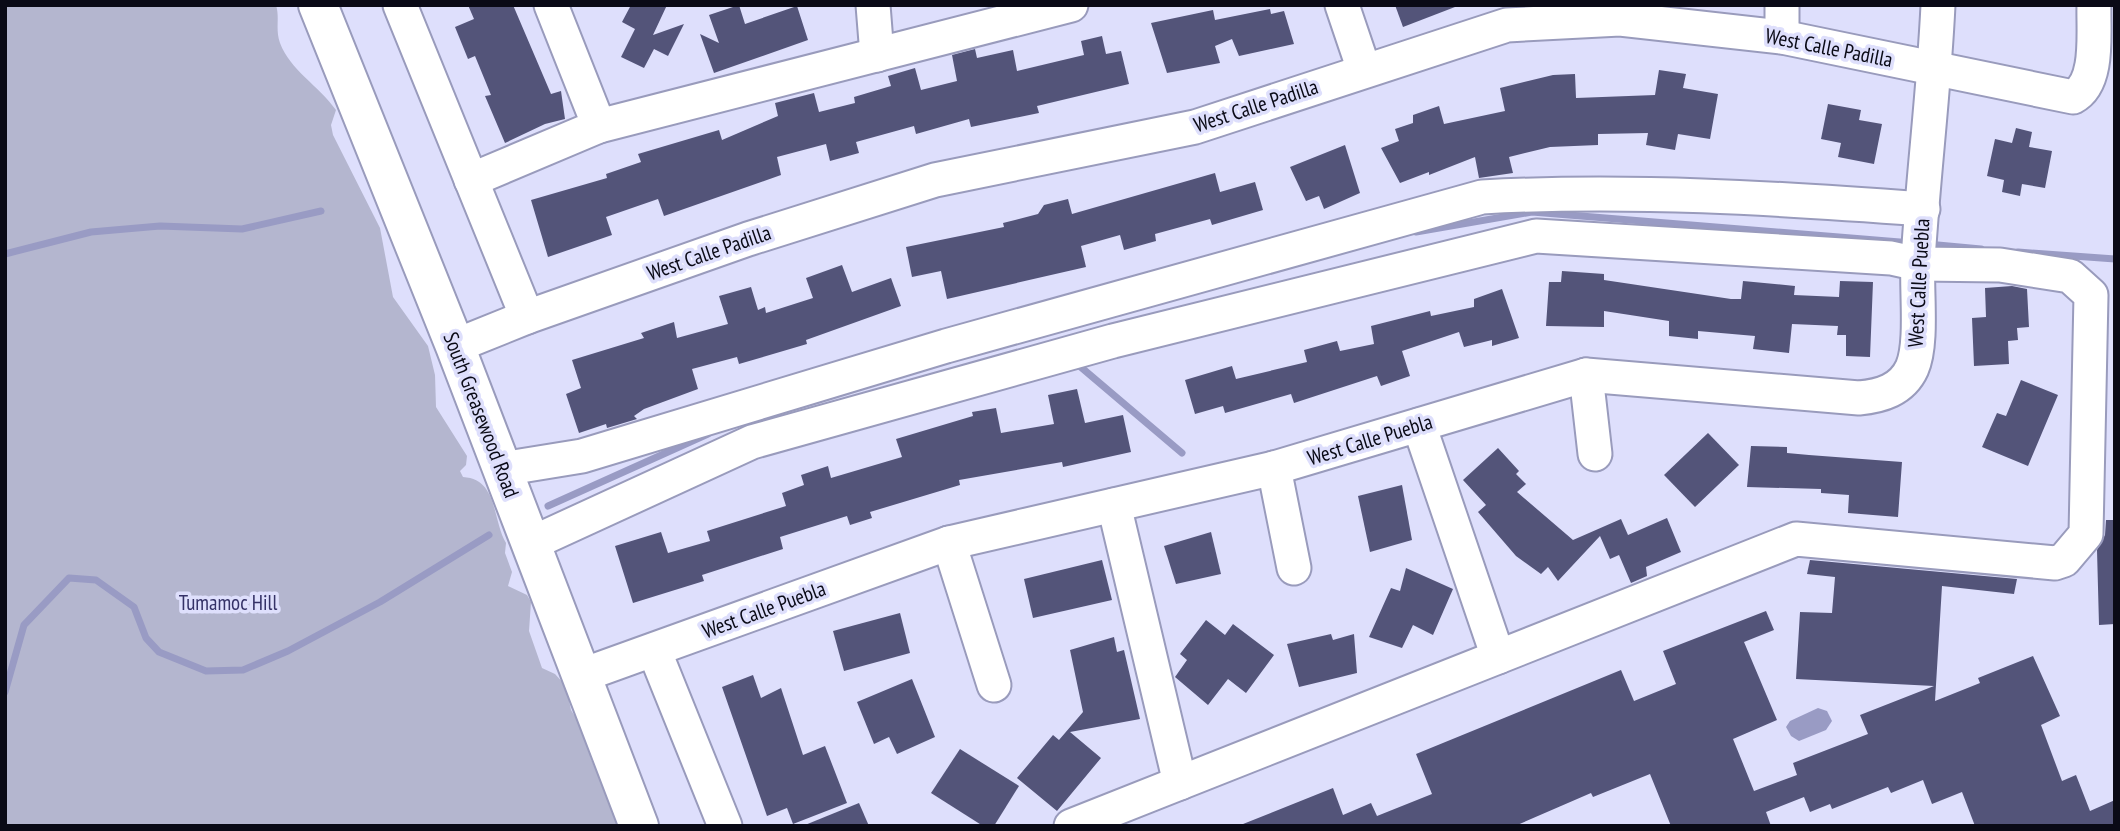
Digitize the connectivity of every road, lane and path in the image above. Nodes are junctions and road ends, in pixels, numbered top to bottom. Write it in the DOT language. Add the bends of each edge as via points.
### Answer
graph roads {
  1 [pos="318,5"];
  2 [pos="400,5"];
  3 [pos="551,5"];
  4 [pos="873,5"];
  5 [pos="1071,5"];
  6 [pos="1342,5"];
  7 [pos="1938,5"];
  8 [pos="2094,5"];
  9 [pos="1620,12"];
  10 [pos="1489,18"];
  11 [pos="1782,21"];
  12 [pos="877,55"];
  13 [pos="1364,70"];
  14 [pos="1935,70"];
  15 [pos="599,126"];
  16 [pos="471,180"];
  17 [pos="1920,240"];
  18 [pos="527,317"];
  19 [pos="456,346"];
  20 [pos="1586,375"];
  21 [pos="1419,425"];
  22 [pos="1595,454"];
  23 [pos="1274,468"];
  24 [pos="502,469"];
  25 [pos="1114,505"];
  26 [pos="949,543"];
  27 [pos="530,544"];
  28 [pos="1294,568"];
  29 [pos="653,650"];
  30 [pos="1498,657"];
  31 [pos="580,676"];
  32 [pos="994,685"];
  33 [pos="1180,783"];
  34 [pos="639,826"];
  35 [pos="725,826"];
  36 [pos="1072,826"];
  1 -- 19 [label="main road, South Greasewood Road"];
  2 -- 16 [label="street"];
  3 -- 15 [label="street"];
  4 -- 12 [label="street"];
  5 -- 12 [label="street"];
  6 -- 13 [label="street"];
  7 -- 14 [label="street, West Calle Puebla"];
  8 -- 14 [label="street, West Calle Padilla" via="2091,71 2081,93 2073,97"];
  9 -- 10 [label="street, West Calle Padilla" via="1507,25"];
  9 -- 11 [label="street, West Calle Padilla"];
  10 -- 13 [label="street, West Calle Padilla"];
  11 -- 14 [label="street, West Calle Padilla"];
  12 -- 15 [label="street"];
  13 -- 18 [label="street, West Calle Padilla" via="1195,127 935,180 748,239"];
  14 -- 17 [label="street, West Calle Puebla"];
  15 -- 16 [label="street"];
  16 -- 18 [label="street"];
  17 -- 20 [label="street, West Calle Puebla" via="1916,351 1908,393 1859,398"];
  17 -- 24 [label="street" via="1826,202 1572,192 1482,197 946,346 582,456"];
  17 -- 27 [label="street" via="1891,258 1536,236 1113,341 752,442"];
  17 -- 30 [label="street" via="2000,265 2070,276 2091,295 2086,534 2064,560 2055,563 1796,539"];
  18 -- 19 [label="street, West Calle Padilla"];
  19 -- 24 [label="main road, South Greasewood Road"];
  20 -- 21 [label="street, West Calle Puebla"];
  20 -- 22 [label="street"];
  21 -- 23 [label="street, West Calle Puebla"];
  21 -- 30 [label="street"];
  23 -- 25 [label="street, West Calle Puebla"];
  23 -- 28 [label="street"];
  24 -- 27 [label="main road, South Greasewood Road"];
  25 -- 26 [label="street, West Calle Puebla"];
  25 -- 33 [label="street"];
  26 -- 29 [label="street, West Calle Puebla"];
  26 -- 32 [label="street"];
  27 -- 31 [label="main road, South Greasewood Road"];
  29 -- 31 [label="street, West Calle Puebla"];
  29 -- 35 [label="street"];
  30 -- 33 [label="street"];
  31 -- 34 [label="main road, South Greasewood Road"];
  33 -- 36 [label="street"];
}
